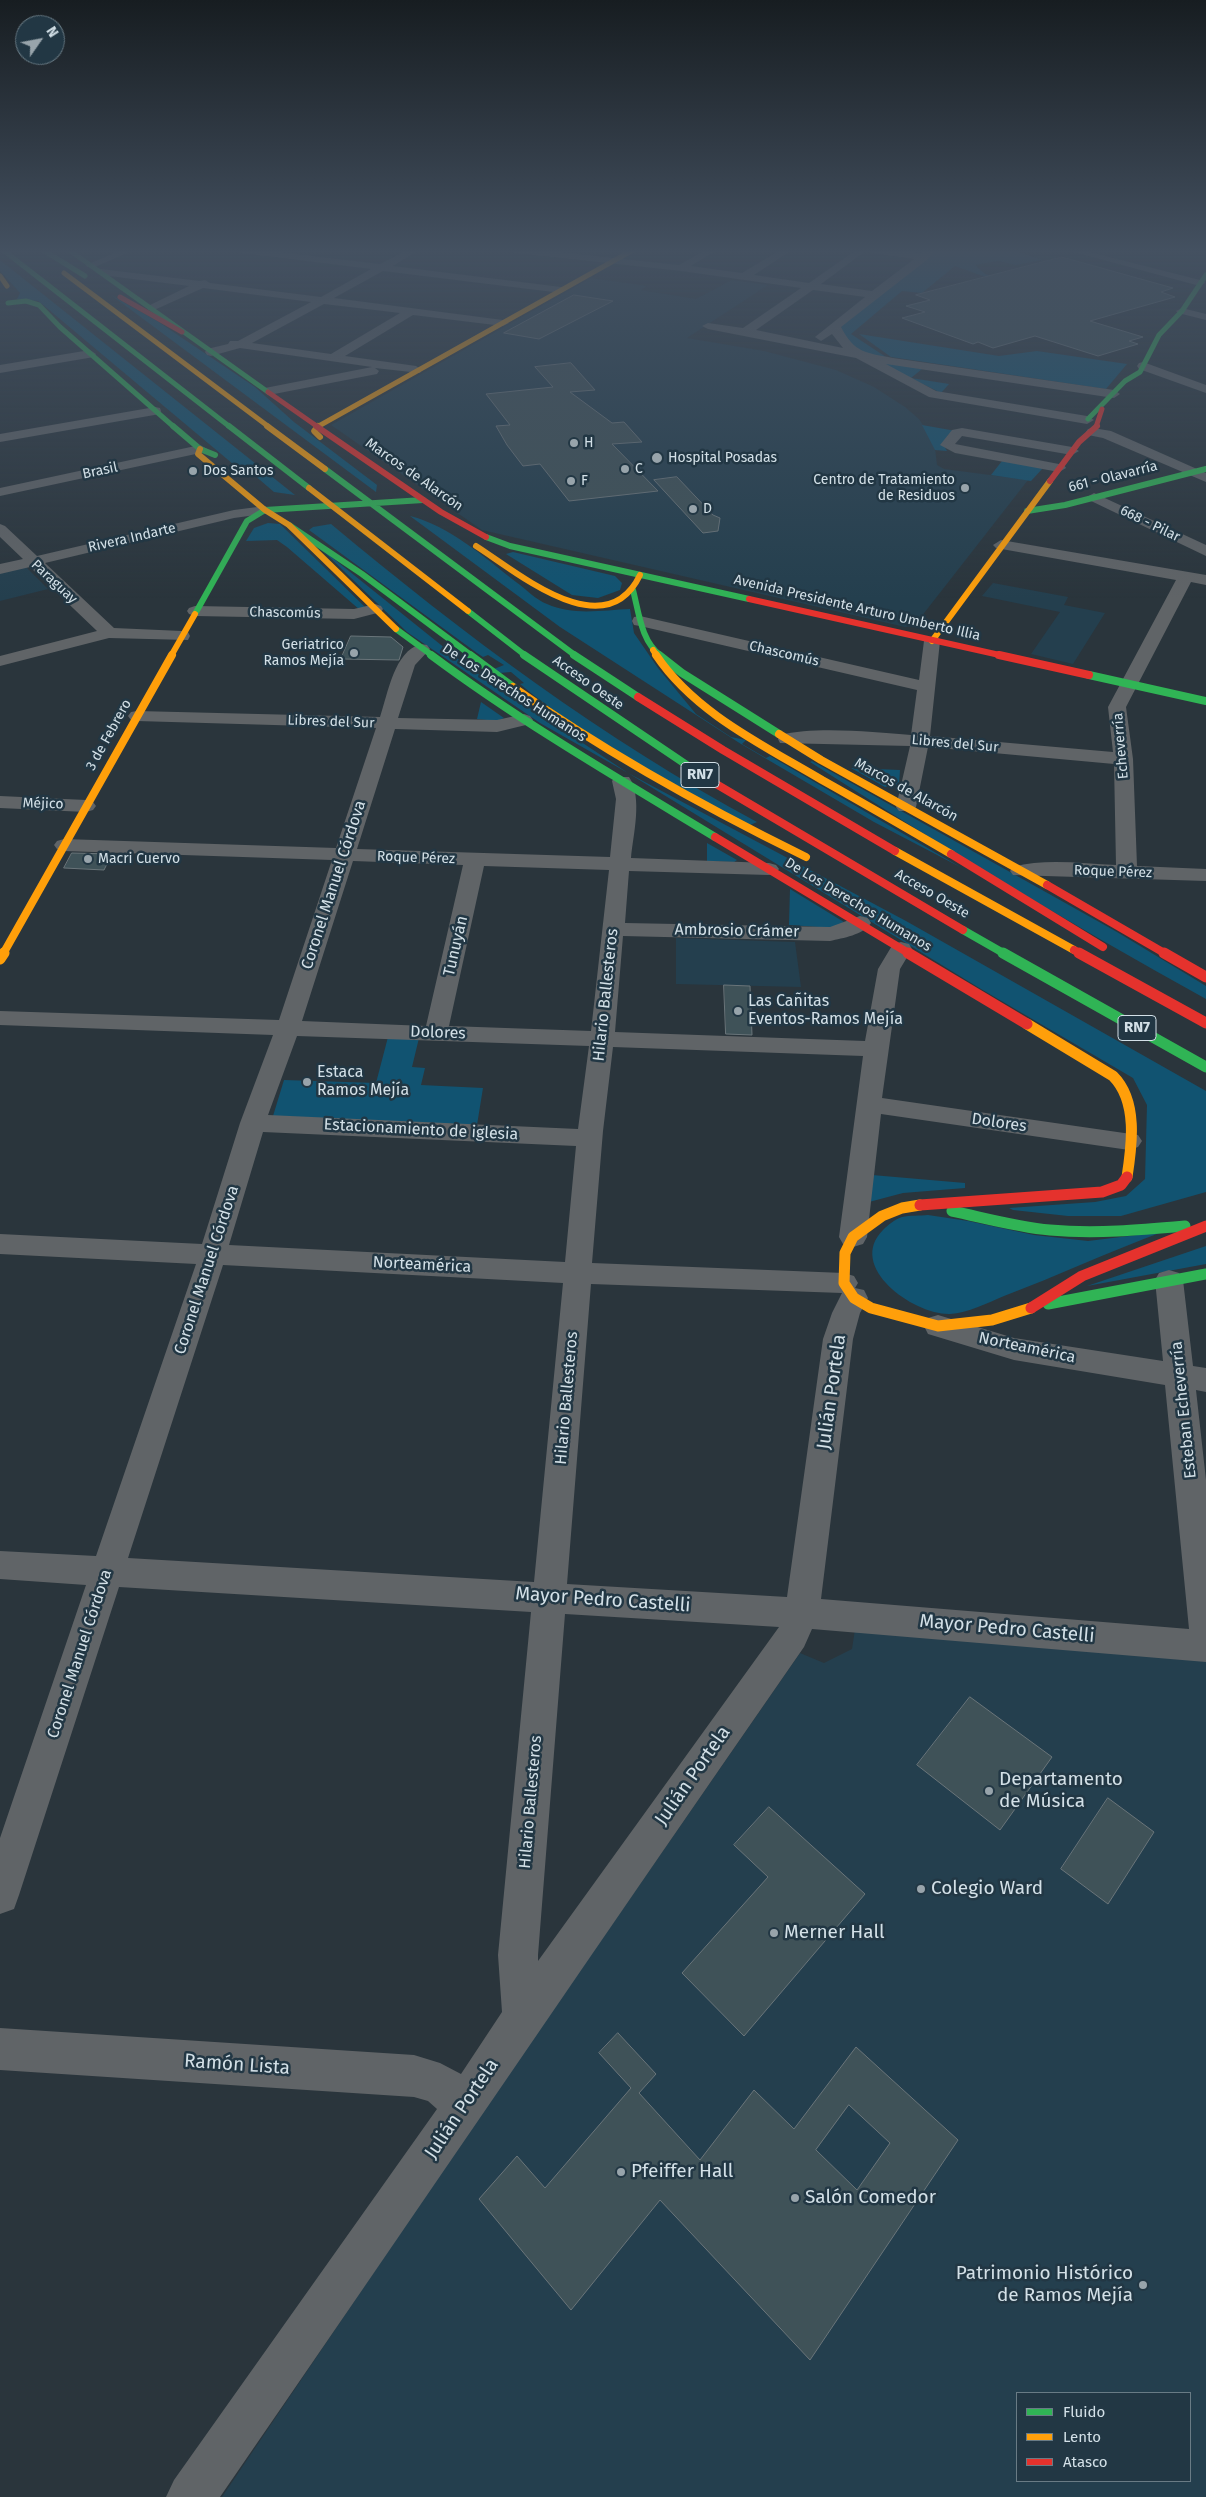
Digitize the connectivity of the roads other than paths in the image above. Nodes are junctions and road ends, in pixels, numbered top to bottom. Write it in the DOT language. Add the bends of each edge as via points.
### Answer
graph roads {
  1 [pos="1143,366"];
  2 [pos="15,367"];
  3 [pos="104,367"];
  4 [pos="152,367"];
  5 [pos="187,367"];
  6 [pos="233,367"];
  7 [pos="388,367"];
  8 [pos="391,367"];
  9 [pos="422,367"];
  10 [pos="881,367"];
  11 [pos="928,367"];
  12 [pos="1129,367"];
  13 [pos="1144,367"];
  14 [pos="0,369"];
  15 [pos="416,370"];
  16 [pos="1127,377"];
  17 [pos="1206,389"];
  18 [pos="269,391"];
  19 [pos="1114,394"];
  20 [pos="155,412"];
  21 [pos="1090,426"];
  22 [pos="317,429"];
  23 [pos="0,438"];
  24 [pos="1076,447"];
  25 [pos="200,449"];
  26 [pos="1059,468"];
  27 [pos="1199,471"];
  28 [pos="1206,478"];
  29 [pos="0,492"];
  30 [pos="1094,497"];
  31 [pos="418,502"];
  32 [pos="275,511"];
  33 [pos="1027,511"];
  34 [pos="289,525"];
  35 [pos="0,530"];
  36 [pos="502,543"];
  37 [pos="1002,545"];
  38 [pos="1206,551"];
  39 [pos="32,562"];
  40 [pos="0,569"];
  41 [pos="640,575"];
  42 [pos="1186,576"];
  43 [pos="1206,580"];
  44 [pos="633,590"];
  45 [pos="375,609"];
  46 [pos="195,612"];
  47 [pos="640,622"];
  48 [pos="110,633"];
  49 [pos="182,636"];
  50 [pos="932,641"];
  51 [pos="421,649"];
  52 [pos="653,650"];
  53 [pos="0,661"];
  54 [pos="1128,684"];
  55 [pos="927,688"];
  56 [pos="1206,701"];
  57 [pos="136,716"];
  58 [pos="524,720"];
  59 [pos="387,724"];
  60 [pos="787,740"];
  61 [pos="920,741"];
  62 [pos="1123,759"];
  63 [pos="622,781"];
  64 [pos="0,802"];
  65 [pos="86,806"];
  66 [pos="906,807"];
  67 [pos="64,845"];
  68 [pos="344,856"];
  69 [pos="475,860"];
  70 [pos="816,862"];
  71 [pos="619,865"];
  72 [pos="769,869"];
  73 [pos="1020,871"];
  74 [pos="1127,872"];
  75 [pos="1206,875"];
  76 [pos="877,892"];
  77 [pos="860,923"];
  78 [pos="613,929"];
  79 [pos="901,949"];
  80 [pos="1115,954"];
  81 [pos="0,959"];
  82 [pos="1206,977"];
  83 [pos="1069,989"];
  84 [pos="0,1018"];
  85 [pos="1206,1024"];
  86 [pos="288,1028"];
  87 [pos="436,1033"];
  88 [pos="602,1041"];
  89 [pos="876,1049"];
  90 [pos="1206,1067"];
  91 [pos="869,1104"];
  92 [pos="253,1123"];
  93 [pos="590,1138"];
  94 [pos="1128,1141"];
  95 [pos="924,1204"];
  96 [pos="1206,1225"];
  97 [pos="853,1237"];
  98 [pos="0,1244"];
  99 [pos="213,1254"];
  100 [pos="578,1273"];
  101 [pos="1206,1274"];
  102 [pos="1169,1280"];
  103 [pos="849,1290"];
  104 [pos="1032,1308"];
  105 [pos="938,1326"];
  106 [pos="1193,1378"];
  107 [pos="0,1565"];
  108 [pos="108,1571"];
  109 [pos="549,1596"];
  110 [pos="802,1613"];
  111 [pos="1206,1629"];
  112 [pos="1206,1646"];
  113 [pos="0,1895"];
  114 [pos="523,2017"];
  115 [pos="0,2049"];
  116 [pos="465,2105"];
  117 [pos="191,2497"];
  1 -- 16 [label="main road" via="1140,372"];
  2 -- 14 [label="street"];
  3 -- 20 [label="main road, De Los Derechos Humanos"];
  4 -- 83 [label="main road, Acceso Oeste / RN7" via="536,664 646,741 832,854"];
  5 -- 85 [label="main road, Acceso Oeste / RN7" via="567,650 709,744 901,856"];
  6 -- 18 [label="main road, Marcos de Alarcón"];
  7 -- 8 [label="street"];
  8 -- 15 [label="street"];
  8 -- 18 [label="street"];
  9 -- 15 [label="main road"];
  10 -- 21 [label="street" via="946,398"];
  11 -- 19 [label="street"];
  12 -- 16 [label="main road"];
  13 -- 17 [label="street"];
  15 -- 22 [label="main road"];
  16 -- 19 [label="main road"];
  18 -- 22 [label="main road, Marcos de Alarcón"];
  19 -- 21 [label="main road" via="1102,409 1102,420"];
  20 -- 23 [label="street"];
  20 -- 25 [label="main road, De Los Derechos Humanos"];
  21 -- 24 [label="main road"];
  21 -- 27 [label="street"];
  22 -- 31 [label="main road, Marcos de Alarcón"];
  22 -- 31 [label="main road, Marcos de Alarcón"];
  24 -- 26 [label="main road"];
  24 -- 26 [label="street" via="962,432 947,445 955,450"];
  25 -- 29 [label="street, Brasil"];
  25 -- 32 [label="main road, De Los Derechos Humanos" via="211,452"];
  26 -- 33 [label="main road"];
  27 -- 28 [label="street"];
  27 -- 30 [label="main road, 661 - Olavarría"];
  30 -- 33 [label="main road, 661 - Olavarría"];
  30 -- 38 [label="street, 668 - Pilar"];
  31 -- 32 [label="main road, 3 de Febrero"];
  31 -- 36 [label="main road, Marcos de Alarcón" via="470,531"];
  31 -- 44 [label="main road, Marcos de Alarcón" via="461,537 564,601 607,603 621,599"];
  32 -- 34 [label="main road, De Los Derechos Humanos"];
  32 -- 39 [label="street, Rivera Indarte" via="234,514"];
  32 -- 46 [label="main road, 3 de Febrero" via="244,525"];
  33 -- 37 [label="main road"];
  34 -- 45 [label="main road, De Los Derechos Humanos"];
  34 -- 70 [label="main road" via="325,547 578,733 685,796"];
  35 -- 39 [label="street, Paraguay"];
  36 -- 41 [label="main road, Avenida Presidente Arturo Umberto Illia"];
  37 -- 42 [label="street"];
  37 -- 50 [label="main road"];
  39 -- 40 [label="street, Rivera Indarte"];
  39 -- 48 [label="street, Paraguay"];
  41 -- 44 [label="main road"];
  41 -- 50 [label="main road, Avenida Presidente Arturo Umberto Illia"];
  42 -- 43 [label="street"];
  42 -- 54 [label="street, Echeverría"];
  44 -- 47 [label="main road, Marcos de Alarcón"];
  45 -- 46 [label="street, Chascomús" via="354,614"];
  45 -- 51 [label="main road, De Los Derechos Humanos"];
  46 -- 49 [label="main road, 3 de Febrero"];
  47 -- 52 [label="main road, Marcos de Alarcón"];
  47 -- 55 [label="street, Chascomús"];
  48 -- 49 [label="street"];
  48 -- 53 [label="street"];
  49 -- 57 [label="main road, 3 de Febrero"];
  50 -- 54 [label="main road, Avenida Presidente Arturo Umberto Illia"];
  50 -- 55 [label="street"];
  51 -- 58 [label="main road, De Los Derechos Humanos"];
  51 -- 59 [label="street, Coronel Manuel Córdova" via="407,663"];
  52 -- 60 [label="main road, Marcos de Alarcón"];
  52 -- 80 [label="main road" via="662,667 696,701 774,752 970,865"];
  54 -- 56 [label="main road, Avenida Presidente Arturo Umberto Illia"];
  54 -- 62 [label="street, Echeverría" via="1116,712"];
  55 -- 61 [label="street"];
  57 -- 59 [label="street, Libres del Sur"];
  57 -- 65 [label="main road, 3 de Febrero"];
  58 -- 59 [label="street, Libres del Sur" via="497,726"];
  58 -- 63 [label="main road, De Los Derechos Humanos"];
  59 -- 68 [label="street, Coronel Manuel Córdova"];
  60 -- 61 [label="street, Libres del Sur" via="815,737"];
  60 -- 66 [label="main road, Marcos de Alarcón"];
  61 -- 62 [label="street, Libres del Sur"];
  61 -- 66 [label="street"];
  62 -- 74 [label="street, Echeverría"];
  63 -- 71 [label="street, Hilario Ballesteros" via="626,798"];
  63 -- 72 [label="main road, De Los Derechos Humanos"];
  64 -- 65 [label="street, Méjico"];
  65 -- 67 [label="main road, 3 de Febrero"];
  66 -- 73 [label="main road, Marcos de Alarcón"];
  67 -- 68 [label="street, Roque Pérez"];
  67 -- 81 [label="main road, 3 de Febrero"];
  68 -- 69 [label="street, Roque Pérez"];
  68 -- 86 [label="street, Coronel Manuel Córdova"];
  69 -- 71 [label="street, Roque Pérez"];
  69 -- 87 [label="street, Tunuyán"];
  71 -- 72 [label="street, Roque Pérez"];
  71 -- 78 [label="street, Hilario Ballesteros"];
  72 -- 77 [label="main road, De Los Derechos Humanos"];
  73 -- 74 [label="street, Roque Pérez"];
  73 -- 82 [label="main road, Marcos de Alarcón"];
  74 -- 75 [label="street, Roque Pérez"];
  76 -- 83 [label="main road"];
  77 -- 78 [label="street, Ambrosio Crámer" via="830,934"];
  77 -- 79 [label="main road, De Los Derechos Humanos"];
  78 -- 88 [label="street, Hilario Ballesteros"];
  79 -- 89 [label="street, Julián Portela" via="889,970"];
  79 -- 94 [label="main road, De Los Derechos Humanos" via="1113,1076 1127,1097"];
  83 -- 90 [label="main road, Acceso Oeste / RN7"];
  84 -- 86 [label="street, Dolores"];
  86 -- 87 [label="street, Dolores"];
  86 -- 92 [label="street, Coronel Manuel Córdova"];
  87 -- 88 [label="street, Dolores"];
  88 -- 89 [label="street, Dolores"];
  88 -- 93 [label="street, Hilario Ballesteros"];
  89 -- 91 [label="street, Julián Portela"];
  91 -- 94 [label="street, Dolores"];
  91 -- 97 [label="street, Julián Portela"];
  92 -- 93 [label="street, Estacionamiento de iglesia"];
  92 -- 99 [label="street, Coronel Manuel Córdova"];
  93 -- 100 [label="street, Hilario Ballesteros"];
  94 -- 95 [label="main road, De Los Derechos Humanos" via="1128,1176 1125,1183 1117,1188 1102,1192"];
  95 -- 96 [label="main road" via="990,1220 1056,1230"];
  95 -- 97 [label="main road, De Los Derechos Humanos" via="882,1216"];
  96 -- 104 [label="main road" via="1082,1276"];
  97 -- 103 [label="main road, Julián Portela" via="845,1253"];
  98 -- 99 [label="street, Norteamérica"];
  99 -- 100 [label="street, Norteamérica"];
  99 -- 108 [label="street, Coronel Manuel Córdova"];
  100 -- 103 [label="street, Norteamérica"];
  100 -- 109 [label="street, Hilario Ballesteros"];
  101 -- 102 [label="main road"];
  102 -- 104 [label="main road"];
  102 -- 106 [label="street, Esteban Echeverría"];
  103 -- 105 [label="main road, Norteamérica" via="879,1311"];
  103 -- 110 [label="street, Julián Portela" via="838,1339"];
  104 -- 105 [label="main road" via="992,1320"];
  105 -- 106 [label="street, Norteamérica" via="1014,1349"];
  106 -- 111 [label="street, Esteban Echeverría"];
  107 -- 108 [label="street, Mayor Pedro Castelli"];
  108 -- 109 [label="street, Mayor Pedro Castelli"];
  108 -- 113 [label="street, Coronel Manuel Córdova"];
  109 -- 110 [label="street, Mayor Pedro Castelli"];
  109 -- 114 [label="street, Hilario Ballesteros" via="518,1955"];
  110 -- 112 [label="street, Mayor Pedro Castelli"];
  110 -- 114 [label="street, Julián Portela" via="792,1636"];
  114 -- 116 [label="street, Julián Portela"];
  115 -- 116 [label="street, Ramón Lista" via="414,2076 440,2084"];
  116 -- 117 [label="street, Julián Portela"];
}
